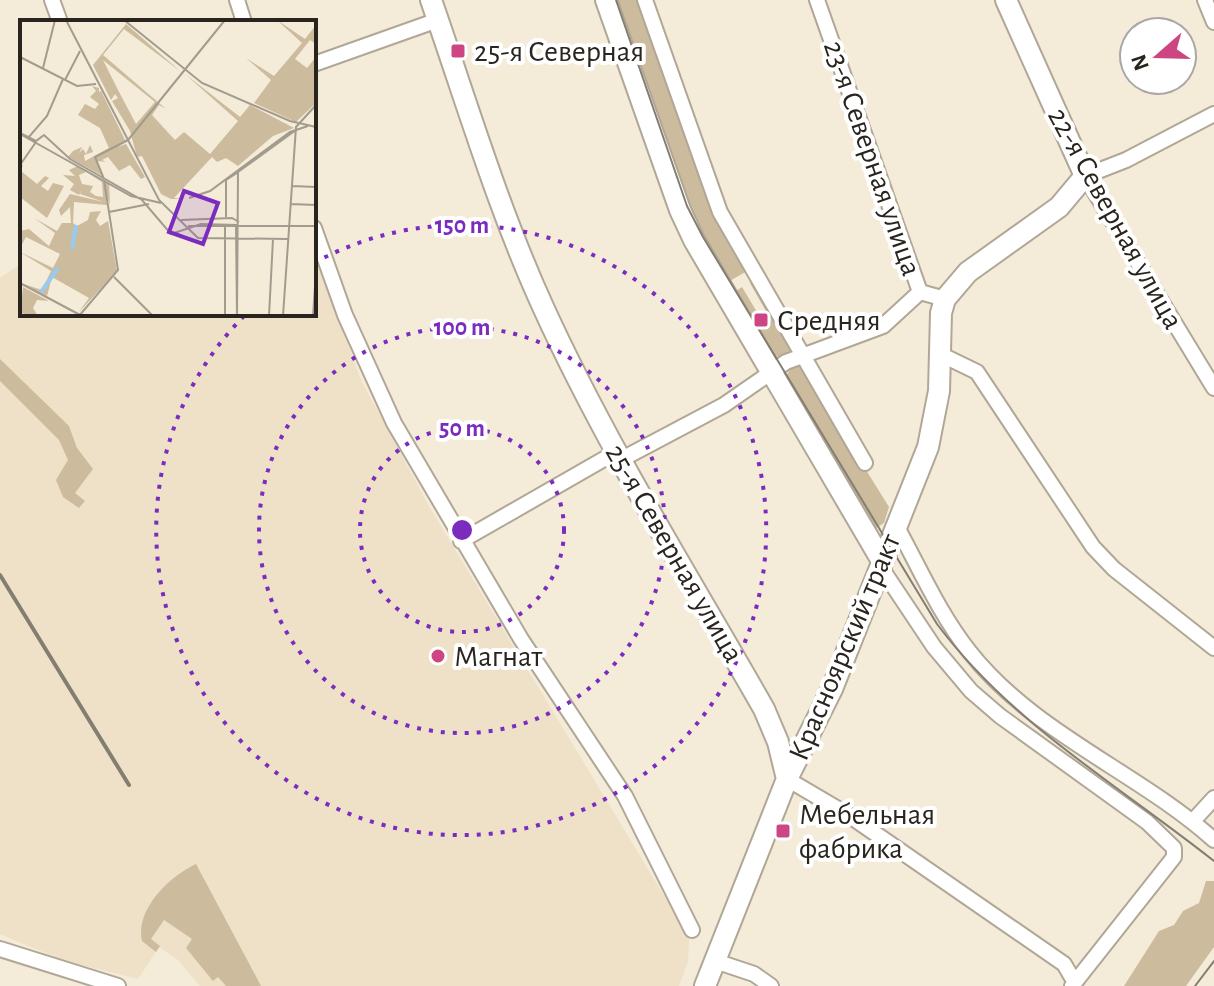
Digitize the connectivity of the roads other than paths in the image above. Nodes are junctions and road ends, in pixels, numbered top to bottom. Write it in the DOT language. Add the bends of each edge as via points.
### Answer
graph roads {
  1 [pos="52,0"];
  2 [pos="237,0"];
  3 [pos="431,0"];
  4 [pos="606,0"];
  5 [pos="645,0"];
  6 [pos="817,0"];
  7 [pos="1006,0"];
  8 [pos="1205,0"];
  9 [pos="59,20"];
  10 [pos="243,20"];
  11 [pos="438,20"];
  12 [pos="1214,22"];
  13 [pos="316,63"];
  14 [pos="1214,114"];
  15 [pos="1085,176"];
  16 [pos="316,234"];
  17 [pos="920,292"];
  18 [pos="945,299"];
  19 [pos="942,355"];
  20 [pos="802,357"];
  21 [pos="771,370"];
  22 [pos="1214,388"];
  23 [pos="620,455"];
  24 [pos="865,463"];
  25 [pos="896,525"];
  26 [pos="461,541"];
  27 [pos="881,563"];
  28 [pos="1214,648"];
  29 [pos="787,779"];
  30 [pos="1214,798"];
  31 [pos="1193,821"];
  32 [pos="1214,840"];
  33 [pos="692,930"];
  34 [pos="0,949"];
  35 [pos="715,961"];
  36 [pos="1073,983"];
  37 [pos="118,986"];
  38 [pos="705,986"];
  39 [pos="771,986"];
  1 -- 9 [label="street"];
  2 -- 10 [label="street"];
  3 -- 11 [label="main road, 25-я Северная улица"];
  4 -- 21 [label="main road" via="680,210"];
  5 -- 20 [label="street" via="720,212"];
  6 -- 17 [label="street, 23-я Северная улица"];
  7 -- 15 [label="main road, 22-я Северная улица"];
  8 -- 12 [label="street"];
  11 -- 13 [label="street"];
  11 -- 23 [label="main road, 25-я Северная улица" via="517,248"];
  14 -- 15 [label="street"];
  15 -- 18 [label="main road" via="1059,207 968,272"];
  15 -- 22 [label="street, 22-я Северная улица"];
  16 -- 26 [label="street" via="345,315 394,423"];
  17 -- 18 [label="street, 23-я Северная улица"];
  17 -- 20 [label="street" via="883,326"];
  18 -- 19 [label="main road, Красноярский тракт"];
  19 -- 25 [label="main road, Красноярский тракт" via="928,447"];
  19 -- 28 [label="street" via="977,372 1093,547"];
  20 -- 21 [label="street"];
  20 -- 24 [label="street"];
  21 -- 23 [label="street" via="724,405"];
  21 -- 27 [label="main road"];
  23 -- 26 [label="street"];
  23 -- 29 [label="main road, 25-я Северная улица" via="764,709"];
  25 -- 27 [label="main road, Красноярский тракт"];
  25 -- 31 [label="street" via="946,618 1001,685"];
  26 -- 33 [label="street" via="625,796"];
  27 -- 29 [label="main road, Красноярский тракт" via="832,689"];
  27 -- 36 [label="street" via="934,647 971,691 1170,841 1174,857"];
  29 -- 35 [label="main road, Красноярский тракт"];
  29 -- 36 [label="street" via="850,816 1064,964"];
  30 -- 31 [label="street"];
  31 -- 32 [label="street"];
  34 -- 37 [label="street"];
  35 -- 38 [label="main road, Красноярский тракт"];
  35 -- 39 [label="street" via="754,974"];
}
